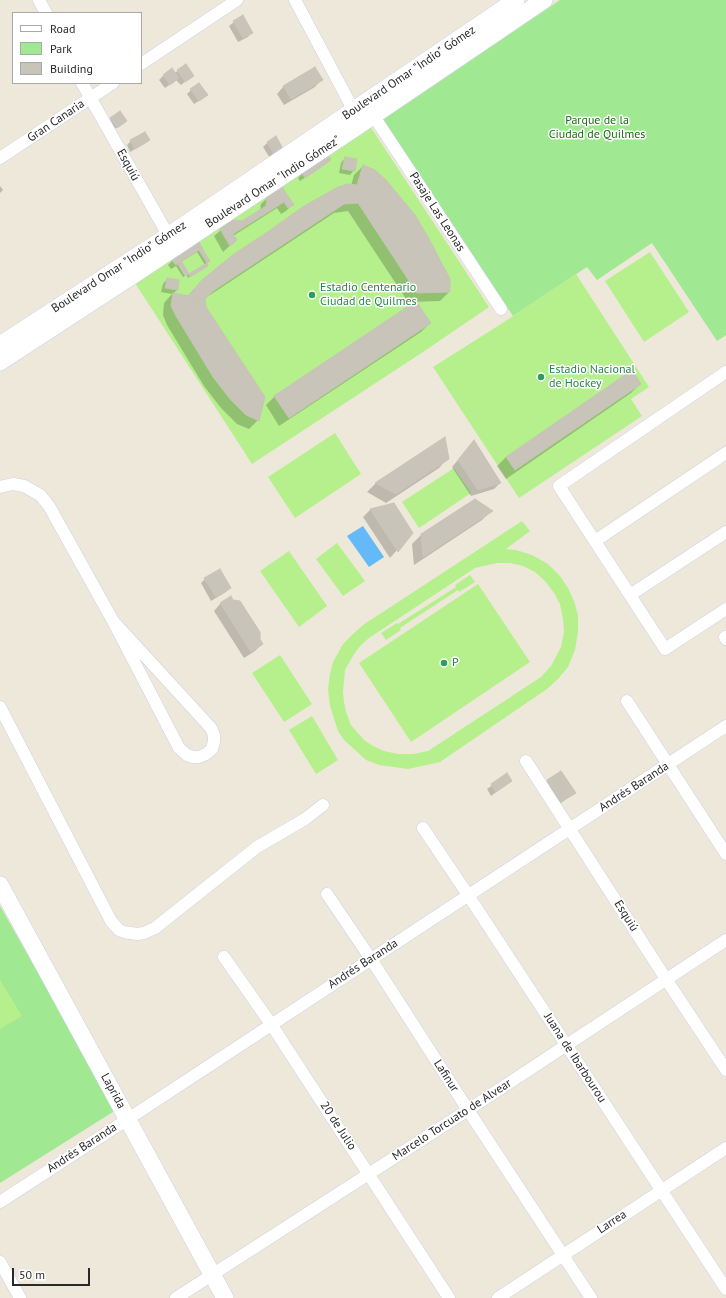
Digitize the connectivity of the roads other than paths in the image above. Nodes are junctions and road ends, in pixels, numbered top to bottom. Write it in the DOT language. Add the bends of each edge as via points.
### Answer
graph roads {
  1 [pos="39,0"];
  2 [pos="236,0"];
  3 [pos="295,0"];
  4 [pos="544,0"];
  5 [pos="520,4"];
  6 [pos="45,12"];
  7 [pos="142,63"];
  8 [pos="83,84"];
  9 [pos="111,84"];
  10 [pos="90,98"];
  11 [pos="364,116"];
  12 [pos="0,158"];
  13 [pos="171,242"];
  14 [pos="501,309"];
  15 [pos="0,344"];
  16 [pos="0,362"];
  17 [pos="726,372"];
  18 [pos="726,453"];
  19 [pos="0,486"];
  20 [pos="726,532"];
  21 [pos="595,541"];
  22 [pos="630,595"];
  23 [pos="726,609"];
  24 [pos="113,621"];
  25 [pos="628,701"];
  26 [pos="0,707"];
  27 [pos="726,726"];
  28 [pos="526,762"];
  29 [pos="668,764"];
  30 [pos="323,805"];
  31 [pos="423,828"];
  32 [pos="570,829"];
  33 [pos="726,854"];
  34 [pos="0,884"];
  35 [pos="326,894"];
  36 [pos="468,895"];
  37 [pos="726,940"];
  38 [pos="224,957"];
  39 [pos="371,959"];
  40 [pos="666,979"];
  41 [pos="272,1024"];
  42 [pos="566,1045"];
  43 [pos="726,1070"];
  44 [pos="468,1110"];
  45 [pos="128,1119"];
  46 [pos="726,1148"];
  47 [pos="369,1174"];
  48 [pos="661,1190"];
  49 [pos="0,1202"];
  50 [pos="563,1255"];
  51 [pos="0,1262"];
  52 [pos="213,1274"];
  53 [pos="726,1289"];
  54 [pos="20,1298"];
  55 [pos="176,1298"];
  56 [pos="225,1298"];
  57 [pos="449,1298"];
  58 [pos="498,1298"];
  59 [pos="591,1298"];
  1 -- 6 [label="street"];
  2 -- 7 [label="street"];
  3 -- 11 [label="street, Pasaje Las Leonas"];
  4 -- 5 [label="main road, Boulevard Omar \"Indio Gómez\""];
  5 -- 11 [label="main road, Boulevard Omar \"Indio Gómez\""];
  8 -- 10 [label="street, Esquiú"];
  9 -- 10 [label="street, Gran Canaria"];
  10 -- 12 [label="street, Gran Canaria"];
  10 -- 13 [label="street, Esquiú"];
  11 -- 13 [label="main road, Boulevard Omar \"Indio Gómez\""];
  11 -- 14 [label="street, Pasaje Las Leonas"];
  13 -- 15 [label="main road, Boulevard Omar \"Indio\" Gómez"];
  13 -- 16 [label="main road, Boulevard Omar \"Indio Gómez\"" via="135,274"];
  17 -- 21 [label="street" via="559,486"];
  18 -- 21 [label="street"];
  19 -- 24 [label="street" via="24,486 40,495 49,506"];
  20 -- 22 [label="street"];
  21 -- 22 [label="street"];
  22 -- 23 [label="street" via="665,649"];
  24 -- 24 [label="street" via="179,748 193,757 206,754 212,749 214,741 211,728"];
  25 -- 29 [label="street"];
  26 -- 30 [label="street" via="111,920 116,923 154,928 257,847"];
  27 -- 29 [label="street, Andrés Baranda"];
  28 -- 32 [label="street, Esquiú"];
  29 -- 32 [label="street, Andrés Baranda"];
  29 -- 33 [label="street"];
  31 -- 36 [label="street, Juana de Ibarbourou"];
  32 -- 36 [label="street, Andrés Baranda"];
  32 -- 40 [label="street, Esquiú"];
  34 -- 45 [label="main road, Laprida"];
  35 -- 39 [label="street, Lafinur"];
  36 -- 39 [label="street, Andrés Baranda"];
  36 -- 42 [label="street, Juana de Ibarbourou"];
  37 -- 40 [label="street, Marcelo Torcuato de Alvear"];
  38 -- 41 [label="street, 20 de Julio"];
  39 -- 41 [label="street, Andrés Baranda"];
  39 -- 44 [label="street, Lafinur"];
  40 -- 42 [label="street, Marcelo Torcuato de Alvear"];
  40 -- 43 [label="street, Esquiú"];
  41 -- 45 [label="street, Andrés Baranda"];
  41 -- 47 [label="street, 20 de Julio"];
  42 -- 44 [label="street, Marcelo Torcuato de Alvear"];
  42 -- 48 [label="street, Juana de Ibarbourou"];
  44 -- 47 [label="street, Marcelo Torcuato de Alvear"];
  44 -- 50 [label="street, Lafinur"];
  45 -- 49 [label="street, Andrés Baranda"];
  45 -- 52 [label="main road, Laprida"];
  46 -- 48 [label="street, Larrea"];
  47 -- 52 [label="street, Marcelo Torcuato de Alvear"];
  47 -- 57 [label="street, 20 de Julio"];
  48 -- 50 [label="street, Larrea"];
  48 -- 53 [label="street, Juana de Ibarbourou"];
  50 -- 58 [label="street, Larrea"];
  50 -- 59 [label="street, Lafinur"];
  51 -- 54 [label="street"];
  52 -- 55 [label="street, Marcelo Torcuato de Alvear"];
  52 -- 56 [label="main road, Laprida"];
}
